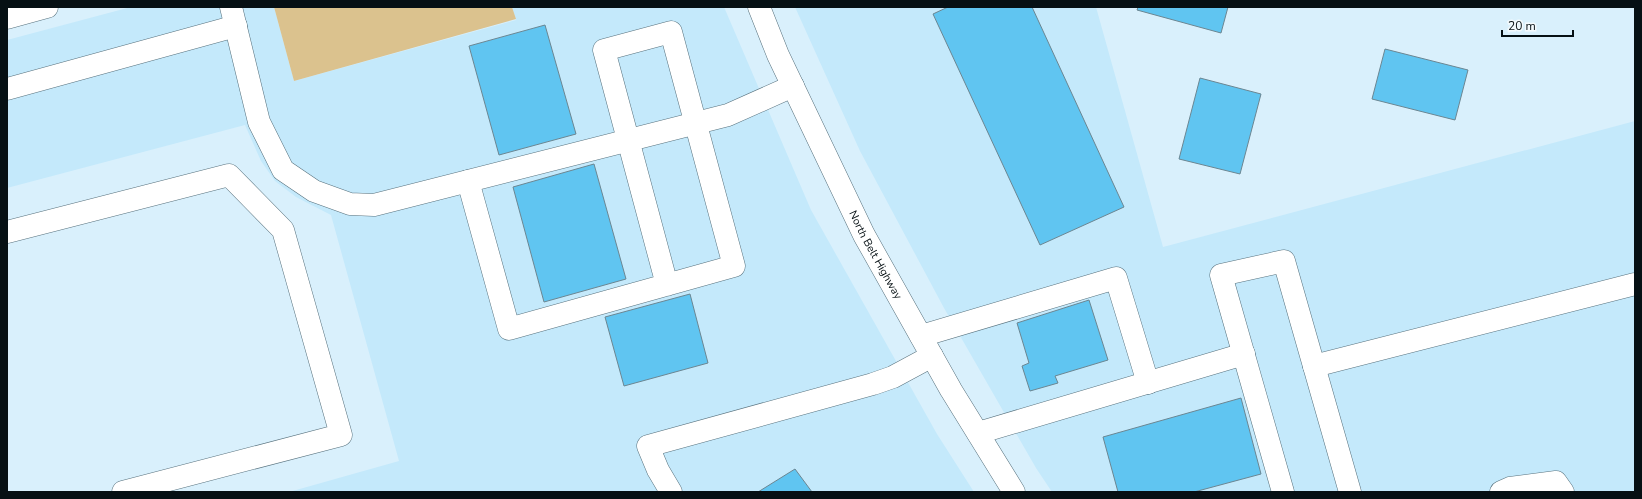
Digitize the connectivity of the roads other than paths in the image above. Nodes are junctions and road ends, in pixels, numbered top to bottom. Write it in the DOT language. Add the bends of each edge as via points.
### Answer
graph roads {
  1 [pos="47,7"];
  2 [pos="759,7"];
  3 [pos="233,16"];
  4 [pos="7,18"];
  5 [pos="793,86"];
  6 [pos="7,89"];
  7 [pos="696,123"];
  8 [pos="629,140"];
  9 [pos="468,181"];
  10 [pos="7,232"];
  11 [pos="1635,284"];
  12 [pos="667,285"];
  13 [pos="921,336"];
  14 [pos="1244,354"];
  15 [pos="932,356"];
  16 [pos="1314,366"];
  17 [pos="1148,382"];
  18 [pos="978,433"];
  19 [pos="123,492"];
  20 [pos="671,492"];
  21 [pos="1014,492"];
  22 [pos="1283,492"];
  23 [pos="1350,492"];
  24 [pos="1501,492"];
  25 [pos="1563,492"];
  1 -- 4 [label="main road"];
  2 -- 5 [label="main road, North Belt Highway"];
  3 -- 6 [label="main road"];
  3 -- 9 [label="main road" via="259,122 283,170 314,191 350,204 374,205"];
  5 -- 7 [label="main road" via="728,115"];
  5 -- 13 [label="main road, North Belt Highway" via="864,235"];
  7 -- 8 [label="main road"];
  7 -- 8 [label="main road" via="671,32 604,50"];
  7 -- 12 [label="main road" via="734,266"];
  8 -- 9 [label="main road"];
  8 -- 12 [label="main road"];
  9 -- 12 [label="main road" via="509,329"];
  10 -- 19 [label="main road" via="229,174 283,230 341,436"];
  11 -- 16 [label="main road"];
  13 -- 15 [label="main road, North Belt Highway"];
  13 -- 17 [label="main road" via="1116,278"];
  14 -- 16 [label="main road" via="1222,275 1284,261"];
  14 -- 17 [label="main road"];
  14 -- 22 [label="main road"];
  15 -- 18 [label="main road, North Belt Highway"];
  15 -- 20 [label="main road" via="893,377 873,384 648,446"];
  16 -- 23 [label="main road"];
  17 -- 18 [label="main road"];
  18 -- 21 [label="main road, North Belt Highway"];
  24 -- 25 [label="main road" via="1510,488 1556,482"];
}
